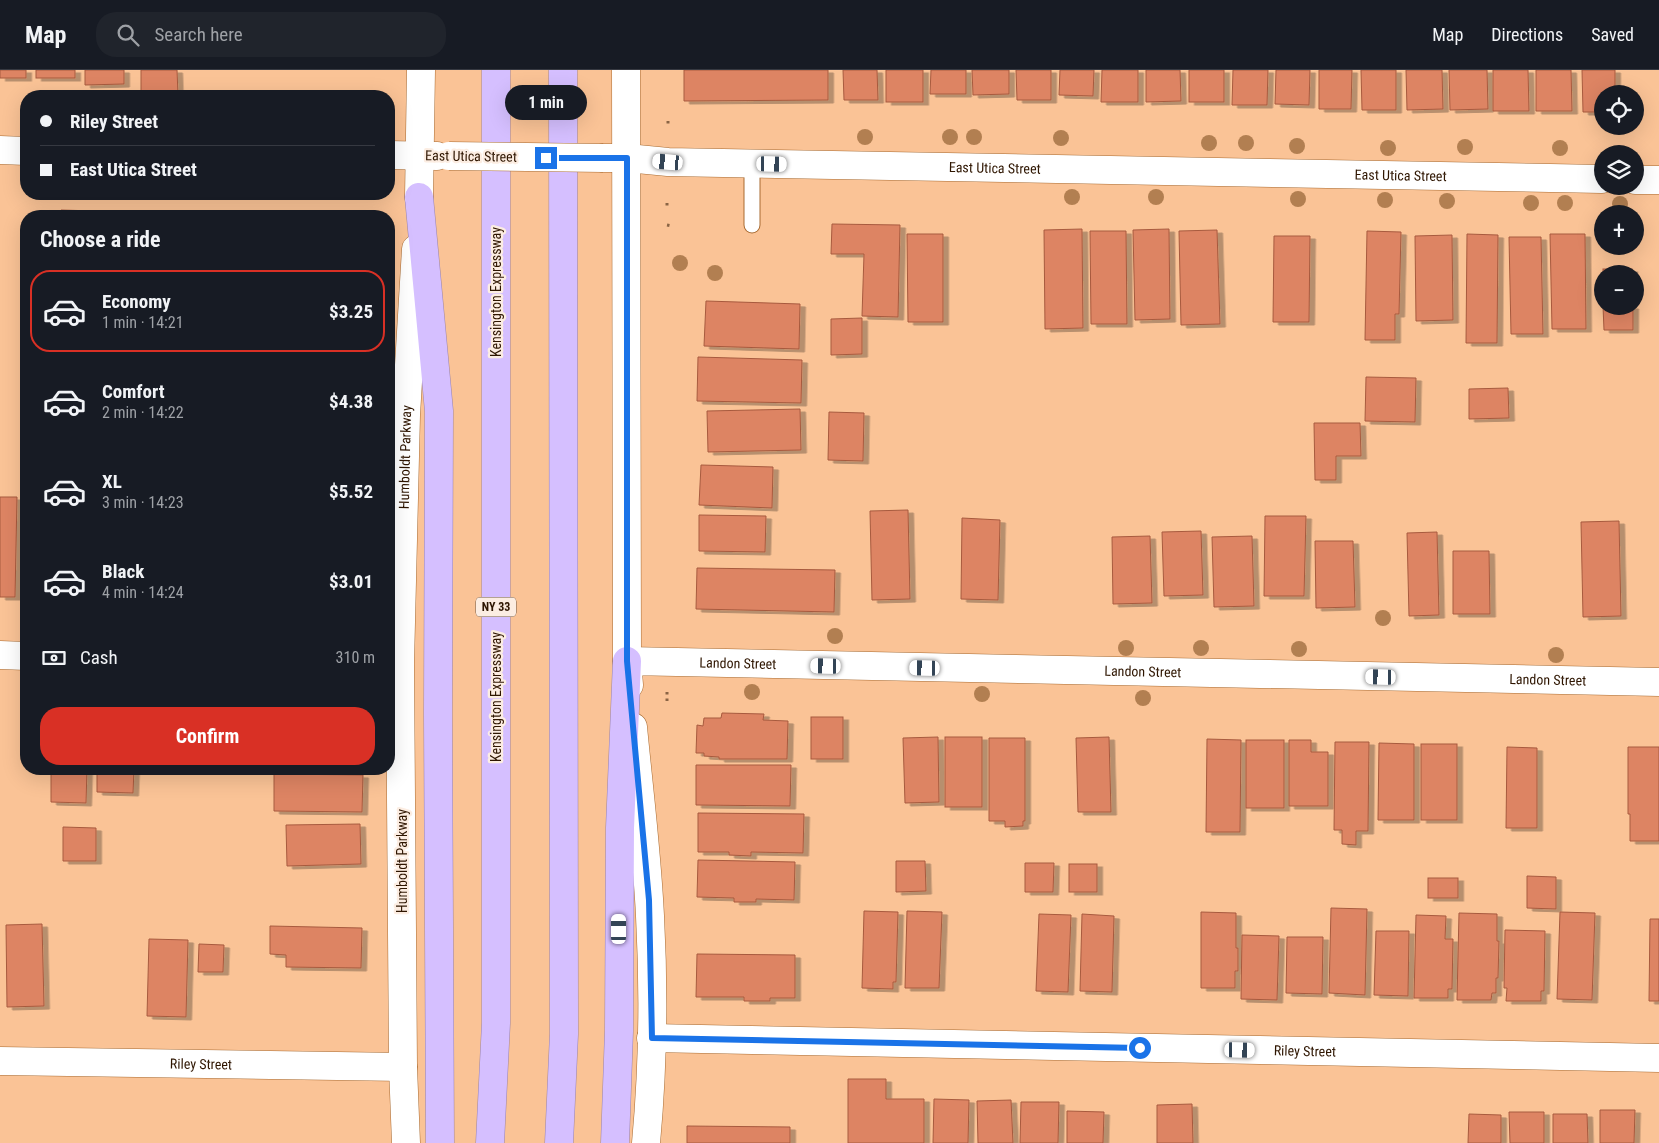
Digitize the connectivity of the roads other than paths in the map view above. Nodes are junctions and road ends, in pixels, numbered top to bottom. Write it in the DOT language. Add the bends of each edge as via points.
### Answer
graph roads {
  1 [pos="421,70"];
  2 [pos="496,70"];
  3 [pos="563,70"];
  4 [pos="626,70"];
  5 [pos="0,150"];
  6 [pos="20,151"];
  7 [pos="395,155"];
  8 [pos="420,156"];
  9 [pos="615,158"];
  10 [pos="752,164"];
  11 [pos="1594,179"];
  12 [pos="1644,180"];
  13 [pos="1659,180"];
  14 [pos="419,197"];
  15 [pos="752,225"];
  16 [pos="395,643"];
  17 [pos="0,655"];
  18 [pos="20,656"];
  19 [pos="627,661"];
  20 [pos="1659,682"];
  21 [pos="395,709"];
  22 [pos="652,1038"];
  23 [pos="1659,1058"];
  24 [pos="0,1061"];
  25 [pos="403,1067"];
  26 [pos="406,1143"];
  27 [pos="440,1143"];
  28 [pos="490,1143"];
  29 [pos="559,1143"];
  30 [pos="615,1143"];
  31 [pos="646,1143"];
  1 -- 8 [label="street, Humboldt Parkway"];
  2 -- 28 [label="highway, Kensington Expressway / NY 33" via="496,1024"];
  3 -- 29 [label="highway" via="564,1034"];
  4 -- 9 [label="street"];
  5 -- 6 [label="street"];
  7 -- 8 [label="street, East Utica Street"];
  8 -- 9 [label="street, East Utica Street, bridge"];
  8 -- 14 [label="street, Humboldt Parkway"];
  9 -- 10 [label="street, East Utica Street"];
  9 -- 19 [label="street"];
  10 -- 11 [label="street, East Utica Street"];
  10 -- 15 [label="lane"];
  12 -- 13 [label="street"];
  14 -- 16 [label="street, Humboldt Parkway"];
  14 -- 27 [label="highway" via="439,410"];
  17 -- 18 [label="street"];
  19 -- 20 [label="street, Landon Street"];
  19 -- 22 [label="street" via="650,909"];
  19 -- 30 [label="highway" via="620,828"];
  21 -- 25 [label="street, Humboldt Parkway"];
  22 -- 23 [label="street, Riley Street"];
  22 -- 31 [label="street"];
  24 -- 25 [label="street, Riley Street"];
  25 -- 26 [label="street, Humboldt Parkway"];
}
